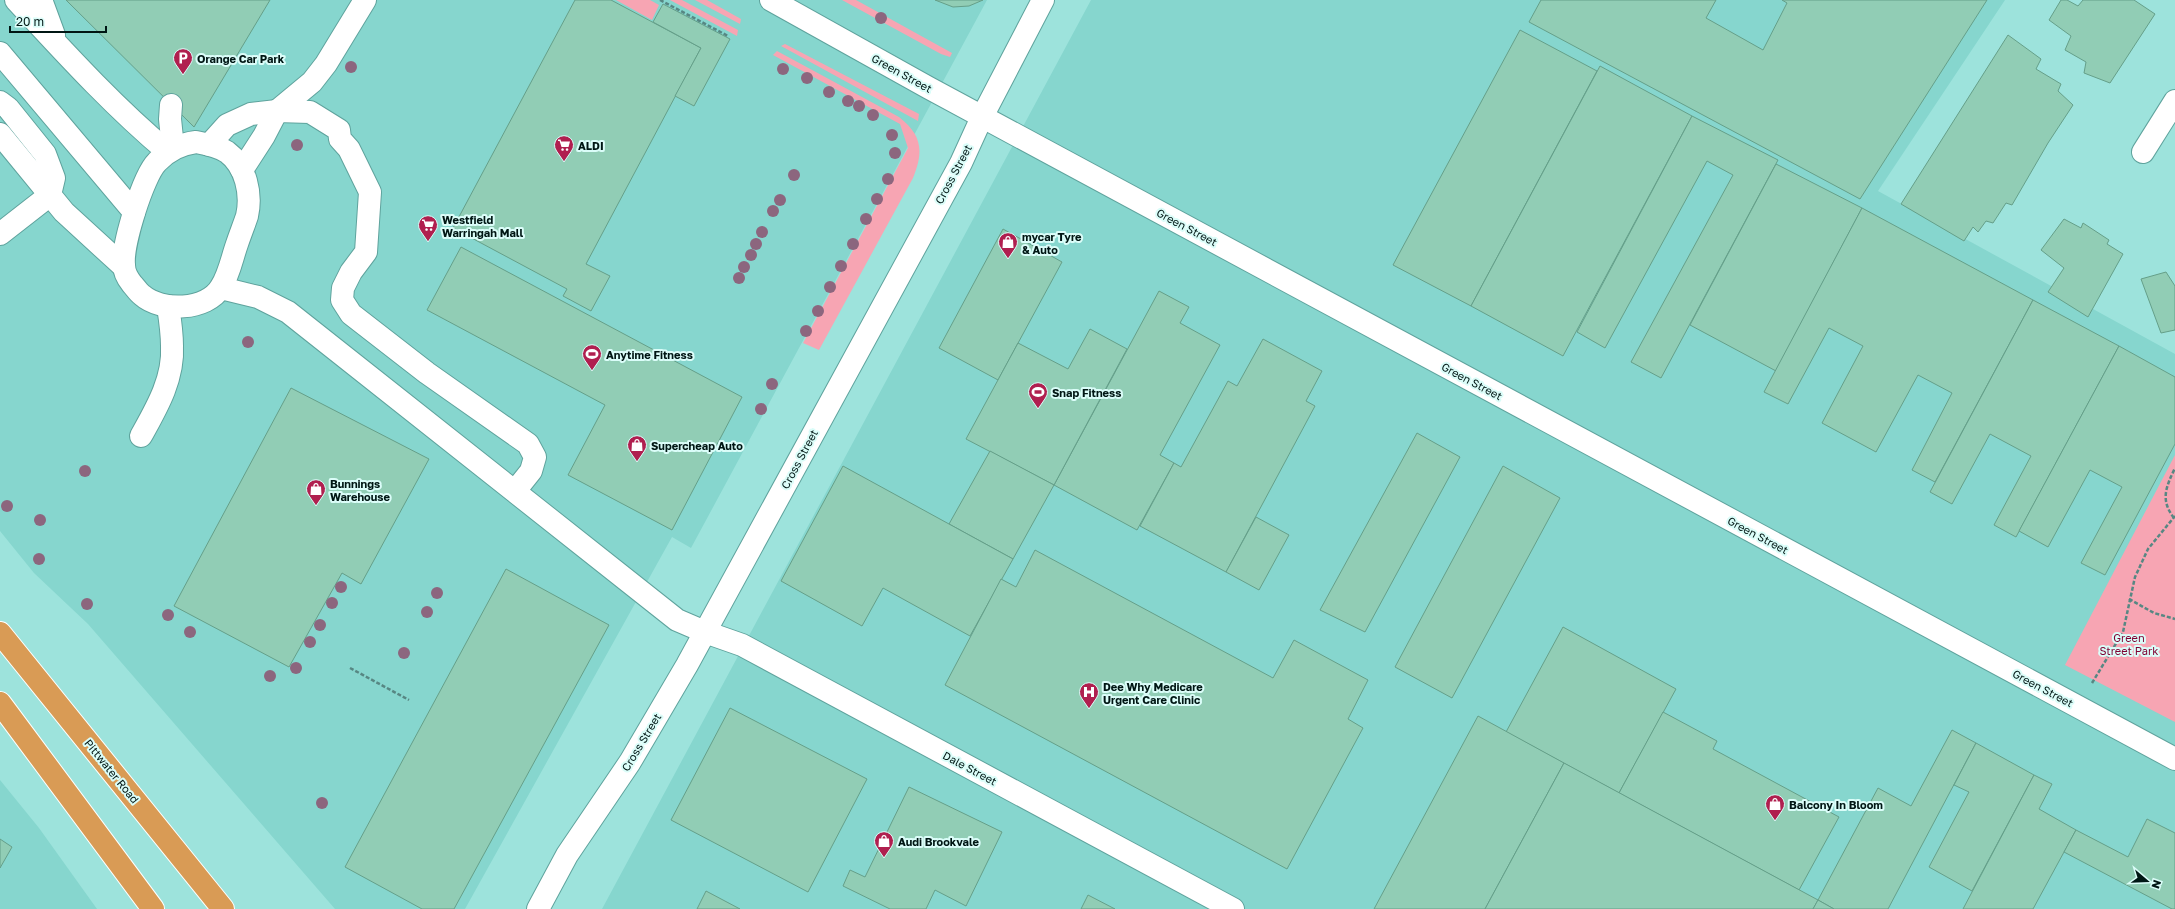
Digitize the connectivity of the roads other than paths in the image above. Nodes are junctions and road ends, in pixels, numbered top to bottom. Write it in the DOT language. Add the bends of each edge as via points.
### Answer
graph roads {
  1 [pos="16,0"];
  2 [pos="39,0"];
  3 [pos="365,0"];
  4 [pos="771,0"];
  5 [pos="1043,0"];
  6 [pos="58,46"];
  7 [pos="0,53"];
  8 [pos="2175,101"];
  9 [pos="0,102"];
  10 [pos="171,105"];
  11 [pos="277,112"];
  12 [pos="982,117"];
  13 [pos="0,134"];
  14 [pos="209,145"];
  15 [pos="171,150"];
  16 [pos="2143,152"];
  17 [pos="242,170"];
  18 [pos="50,195"];
  19 [pos="134,212"];
  20 [pos="0,234"];
  21 [pos="124,267"];
  22 [pos="221,288"];
  23 [pos="168,306"];
  24 [pos="141,436"];
  25 [pos="515,491"];
  26 [pos="705,632"];
  27 [pos="0,633"];
  28 [pos="0,704"];
  29 [pos="2175,760"];
  30 [pos="153,909"];
  31 [pos="223,909"];
  32 [pos="538,909"];
  33 [pos="1233,909"];
  1 -- 6 [label="street"];
  2 -- 6 [label="street"];
  3 -- 11 [label="street" via="312,82"];
  4 -- 12 [label="street, Green Street"];
  5 -- 12 [label="street, Cross Street"];
  6 -- 15 [label="street" via="134,124"];
  7 -- 19 [label="street"];
  8 -- 16 [label="street"];
  9 -- 18 [label="street" via="8,108 45,154 54,178"];
  10 -- 15 [label="street"];
  11 -- 14 [label="street" via="251,114 227,125"];
  11 -- 17 [label="street"];
  11 -- 25 [label="street" via="310,112 339,130 340,139 349,149 370,192 366,252 351,272 343,288 342,300 351,314 427,373 528,444 535,457 530,471"];
  12 -- 26 [label="street, Cross Street" via="961,163"];
  12 -- 29 [label="street, Green Street"];
  13 -- 18 [label="street"];
  14 -- 15 [label="street" via="196,142"];
  14 -- 17 [label="street" via="227,152"];
  15 -- 19 [label="street" via="155,163"];
  17 -- 22 [label="street" via="248,197 247,215"];
  18 -- 20 [label="street"];
  18 -- 21 [label="street" via="64,212"];
  19 -- 21 [label="street" via="124,252"];
  21 -- 23 [label="street" via="142,296"];
  22 -- 23 [label="street" via="211,297 196,304"];
  22 -- 25 [label="street, Dale Street" via="258,297 288,312"];
  23 -- 24 [label="street" via="172,348 170,374 156,409"];
  25 -- 26 [label="street, Dale Street" via="677,620"];
  26 -- 32 [label="street, Cross Street" via="630,762 567,855"];
  26 -- 33 [label="street, Dale Street" via="742,645"];
  27 -- 31 [label="highway, Pittwater Road"];
  28 -- 30 [label="highway"];
}
